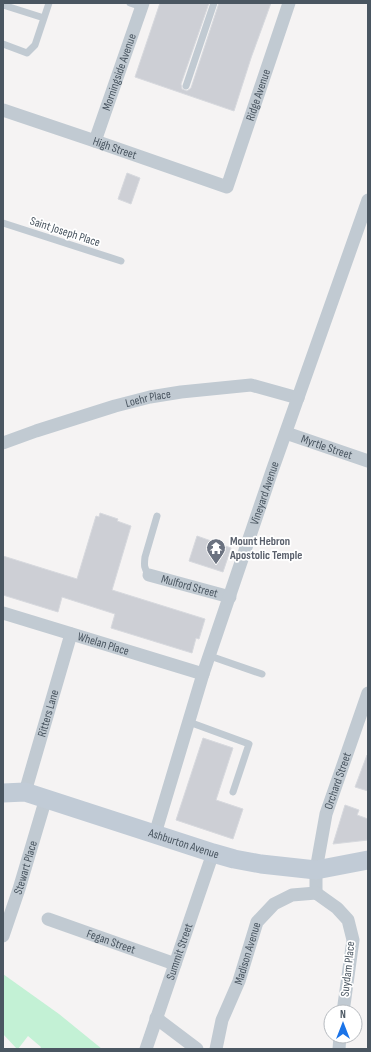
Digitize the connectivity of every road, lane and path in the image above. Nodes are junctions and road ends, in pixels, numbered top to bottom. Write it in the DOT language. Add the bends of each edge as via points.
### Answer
graph roads {
  1 [pos="49,3"];
  2 [pos="214,3"];
  3 [pos="289,3"];
  4 [pos="138,4"];
  5 [pos="3,5"];
  6 [pos="44,18"];
  7 [pos="3,44"];
  8 [pos="186,86"];
  9 [pos="3,110"];
  10 [pos="95,141"];
  11 [pos="227,186"];
  12 [pos="368,200"];
  13 [pos="3,223"];
  14 [pos="121,261"];
  15 [pos="298,398"];
  16 [pos="286,433"];
  17 [pos="3,443"];
  18 [pos="368,462"];
  19 [pos="156,516"];
  20 [pos="149,575"];
  21 [pos="230,597"];
  22 [pos="3,613"];
  23 [pos="71,634"];
  24 [pos="210,656"];
  25 [pos="203,674"];
  26 [pos="262,674"];
  27 [pos="368,693"];
  28 [pos="189,722"];
  29 [pos="363,722"];
  30 [pos="25,792"];
  31 [pos="233,792"];
  32 [pos="3,793"];
  33 [pos="46,798"];
  34 [pos="155,834"];
  35 [pos="213,853"];
  36 [pos="368,860"];
  37 [pos="316,870"];
  38 [pos="316,892"];
  39 [pos="48,919"];
  40 [pos="3,936"];
  41 [pos="175,964"];
  42 [pos="344,1004"];
  43 [pos="156,1018"];
  44 [pos="146,1049"];
  45 [pos="197,1049"];
  46 [pos="216,1049"];
  1 -- 6 [label="lane"];
  2 -- 8 [label="lane"];
  3 -- 11 [label="street, Ridge Avenue"];
  4 -- 10 [label="street, Morningside Avenue"];
  5 -- 6 [label="lane"];
  6 -- 7 [label="lane" via="35,45 27,53"];
  9 -- 10 [label="street, High Street"];
  10 -- 11 [label="street, High Street"];
  12 -- 15 [label="street, Vineyard Avenue"];
  13 -- 14 [label="lane, Saint Joseph Place"];
  15 -- 16 [label="street, Vineyard Avenue"];
  15 -- 17 [label="street, Loehr Place" via="251,385 181,392 115,406"];
  16 -- 18 [label="street, Myrtle Street"];
  16 -- 21 [label="street, Vineyard Avenue"];
  19 -- 20 [label="lane" via="145,557"];
  20 -- 21 [label="street, Mulford Street"];
  21 -- 24 [label="street, Vineyard Avenue"];
  22 -- 23 [label="street, Whelan Place"];
  23 -- 25 [label="street, Whelan Place"];
  23 -- 30 [label="street, Ritters Lane"];
  24 -- 25 [label="street, Vineyard Avenue"];
  24 -- 26 [label="lane"];
  25 -- 28 [label="street, Vineyard Avenue"];
  27 -- 29 [label="street, Orchard Street"];
  28 -- 31 [label="lane" via="249,744"];
  28 -- 34 [label="street, Vineyard Avenue"];
  29 -- 37 [label="street, Orchard Street" via="326,814"];
  30 -- 32 [label="main road, Ashburton Avenue"];
  30 -- 33 [label="main road, Ashburton Avenue"];
  33 -- 34 [label="main road, Ashburton Avenue"];
  33 -- 40 [label="street, Stewart Place"];
  34 -- 35 [label="main road, Ashburton Avenue"];
  35 -- 37 [label="main road, Ashburton Avenue" via="260,864"];
  35 -- 41 [label="street, Summit Street"];
  36 -- 37 [label="main road, Ashburton Avenue"];
  37 -- 38 [label="street"];
  38 -- 42 [label="street, Suydam Place" via="348,920 353,940"];
  38 -- 46 [label="street, Madison Avenue" via="292,895 274,904 257,922 239,981 222,1020"];
  39 -- 41 [label="street, Fegan Street"];
  41 -- 43 [label="street, Summit Street"];
  43 -- 44 [label="street, Summit Street"];
  43 -- 45 [label="street"];
}
